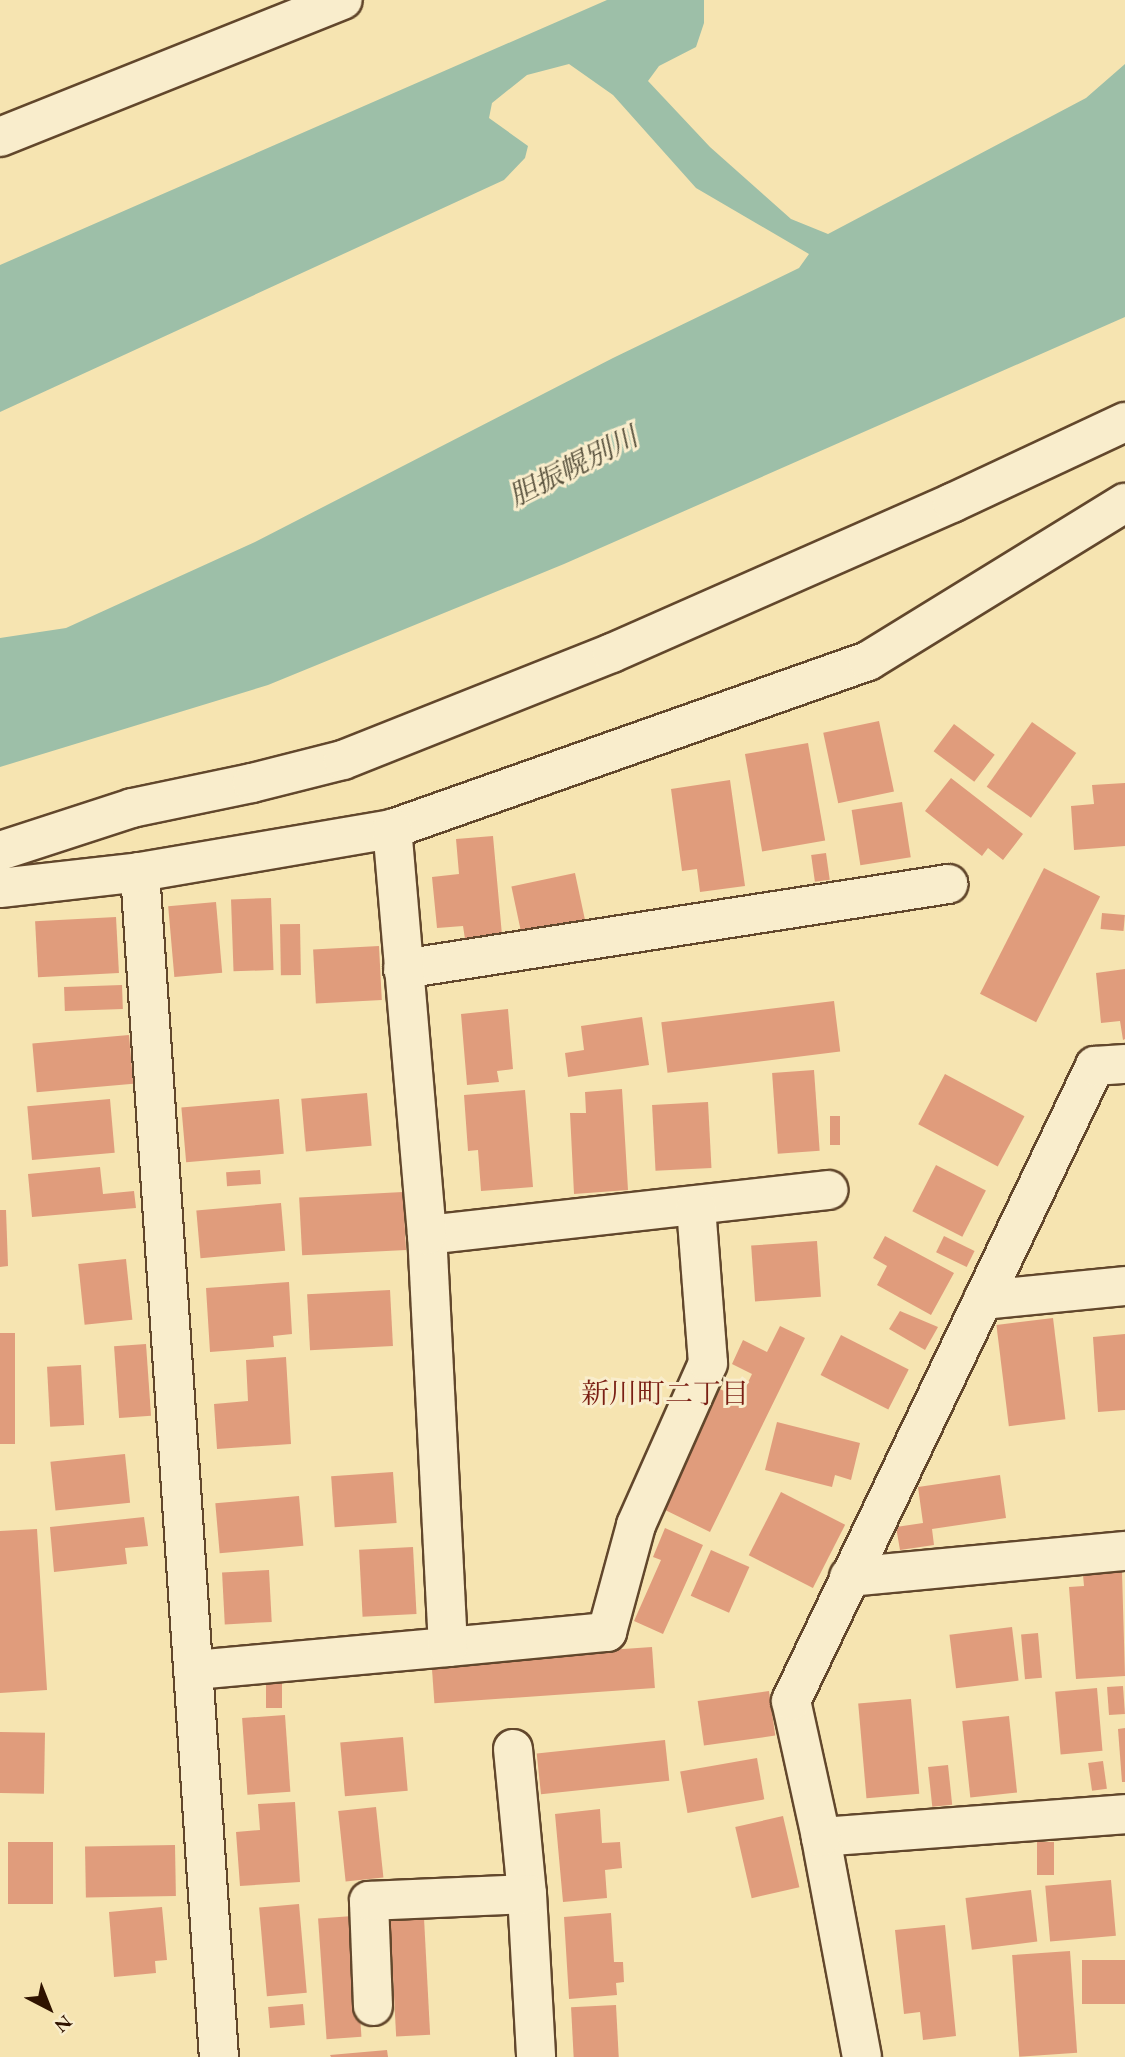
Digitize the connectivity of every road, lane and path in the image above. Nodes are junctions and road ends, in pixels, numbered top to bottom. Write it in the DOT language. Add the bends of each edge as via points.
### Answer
graph roads {
  1 [pos="342,0"];
  2 [pos="0,137"];
  3 [pos="1125,422"];
  4 [pos="1125,503"];
  5 [pos="391,829"];
  6 [pos="0,852"];
  7 [pos="140,872"];
  8 [pos="948,884"];
  9 [pos="0,888"];
  10 [pos="403,969"];
  11 [pos="1125,1064"];
  12 [pos="828,1190"];
  13 [pos="696,1206"];
  14 [pos="427,1235"];
  15 [pos="1125,1286"];
  16 [pos="983,1300"];
  17 [pos="1125,1551"];
  18 [pos="849,1577"];
  19 [pos="449,1647"];
  20 [pos="195,1670"];
  21 [pos="513,1749"];
  22 [pos="1125,1814"];
  23 [pos="821,1837"];
  24 [pos="527,1894"];
  25 [pos="373,2006"];
  26 [pos="219,2057"];
  27 [pos="536,2057"];
  28 [pos="862,2057"];
  1 -- 2 [label="street"];
  3 -- 6 [label="street" via="612,653 343,760 132,808"];
  4 -- 5 [label="street" via="869,661"];
  5 -- 7 [label="street"];
  5 -- 10 [label="street"];
  7 -- 9 [label="street"];
  7 -- 20 [label="street"];
  8 -- 10 [label="street"];
  10 -- 14 [label="street"];
  11 -- 16 [label="street" via="1095,1066"];
  12 -- 13 [label="street"];
  13 -- 14 [label="street"];
  13 -- 19 [label="street" via="708,1363 636,1525 607,1632"];
  14 -- 19 [label="street"];
  15 -- 16 [label="street"];
  16 -- 18 [label="street"];
  17 -- 18 [label="street"];
  18 -- 23 [label="street" via="791,1701"];
  19 -- 20 [label="street"];
  20 -- 26 [label="street"];
  21 -- 24 [label="street"];
  22 -- 23 [label="street"];
  23 -- 28 [label="street"];
  24 -- 25 [label="street" via="369,1901"];
  24 -- 27 [label="street"];
}
